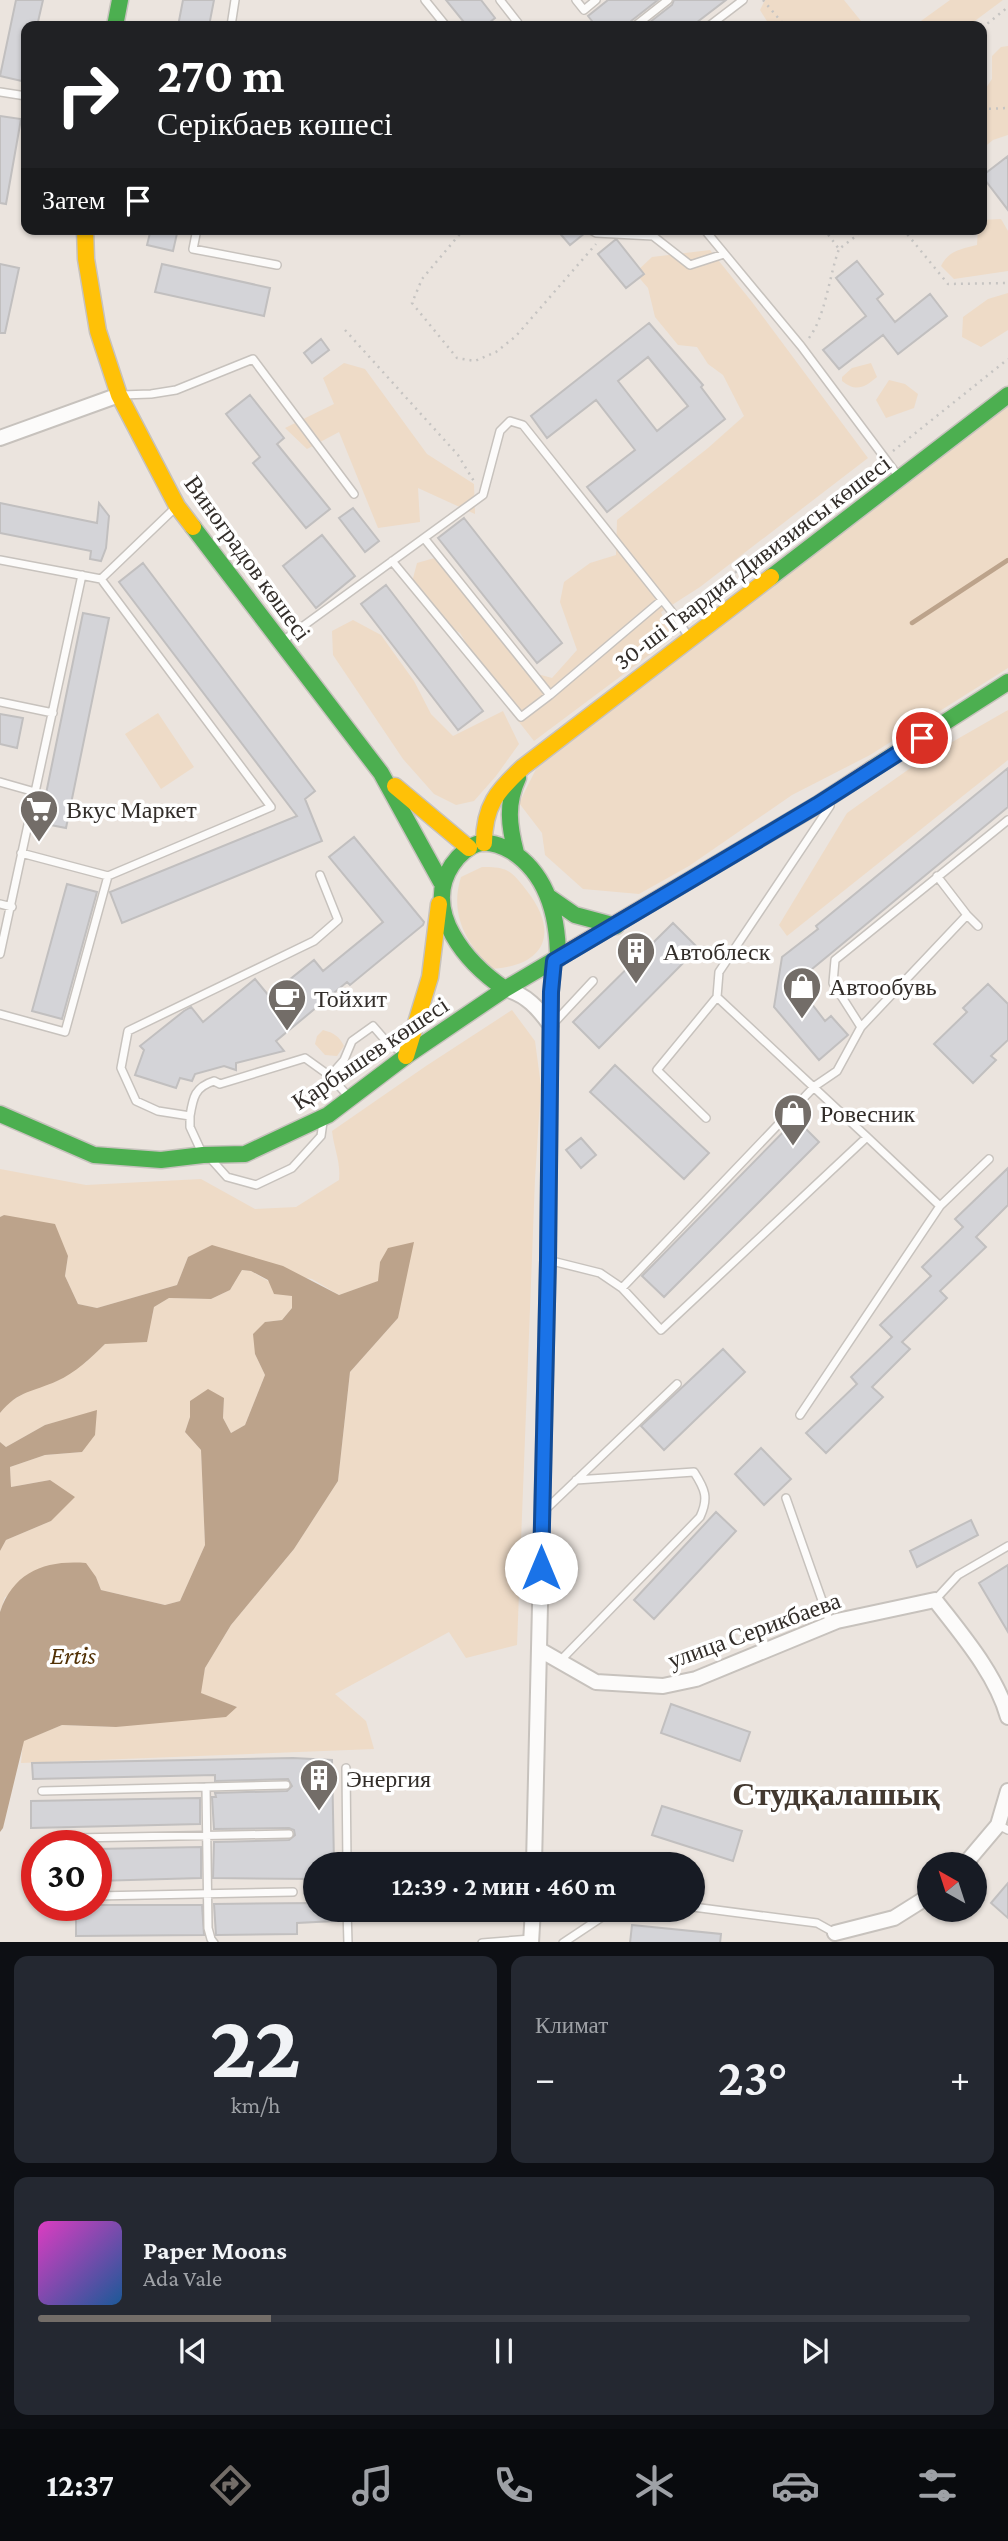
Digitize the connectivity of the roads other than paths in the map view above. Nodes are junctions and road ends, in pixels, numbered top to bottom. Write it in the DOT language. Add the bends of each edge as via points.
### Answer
graph roads {
  1 [pos="120,0"];
  2 [pos="235,0"];
  3 [pos="425,0"];
  4 [pos="500,0"];
  5 [pos="576,0"];
  6 [pos="596,0"];
  7 [pos="668,0"];
  8 [pos="743,0"];
  9 [pos="116,21"];
  10 [pos="232,21"];
  11 [pos="442,21"];
  12 [pos="516,21"];
  13 [pos="641,21"];
  14 [pos="716,21"];
  15 [pos="0,92"];
  16 [pos="21,95"];
  17 [pos="85,235"];
  18 [pos="196,235"];
  19 [pos="637,235"];
  20 [pos="709,235"];
  21 [pos="724,254"];
  22 [pos="277,265"];
  23 [pos="119,395"];
  24 [pos="1008,395"];
  25 [pos="0,439"];
  26 [pos="899,478"];
  27 [pos="354,494"];
  28 [pos="177,506"];
  29 [pos="424,538"];
  30 [pos="0,560"];
  31 [pos="392,561"];
  32 [pos="82,575"];
  33 [pos="101,579"];
  34 [pos="662,600"];
  35 [pos="690,639"];
  36 [pos="280,642"];
  37 [pos="1008,682"];
  38 [pos="550,695"];
  39 [pos="0,702"];
  40 [pos="52,713"];
  41 [pos="523,767"];
  42 [pos="381,773"];
  43 [pos="0,782"];
  44 [pos="842,789"];
  45 [pos="35,792"];
  46 [pos="1008,820"];
  47 [pos="476,846"];
  48 [pos="21,853"];
  49 [pos="516,853"];
  50 [pos="108,876"];
  51 [pos="320,876"];
  52 [pos="937,876"];
  53 [pos="441,881"];
  54 [pos="549,897"];
  55 [pos="440,899"];
  56 [pos="0,904"];
  57 [pos="12,907"];
  58 [pos="967,915"];
  59 [pos="616,926"];
  60 [pos="978,926"];
  61 [pos="0,954"];
  62 [pos="556,960"];
  63 [pos="593,981"];
  64 [pos="505,989"];
  65 [pos="717,997"];
  66 [pos="0,1014"];
  67 [pos="551,1026"];
  68 [pos="861,1027"];
  69 [pos="406,1056"];
  70 [pos="330,1076"];
  71 [pos="815,1086"];
  72 [pos="350,1099"];
  73 [pos="0,1114"];
  74 [pos="190,1116"];
  75 [pos="324,1117"];
  76 [pos="706,1118"];
  77 [pos="867,1137"];
  78 [pos="205,1155"];
  79 [pos="989,1159"];
  80 [pos="940,1206"];
  81 [pos="548,1260"];
  82 [pos="622,1288"];
  83 [pos="677,1384"];
  84 [pos="800,1415"];
  85 [pos="576,1480"];
  86 [pos="786,1498"];
  87 [pos="541,1514"];
  88 [pos="1008,1546"];
  89 [pos="935,1600"];
  90 [pos="831,1624"];
  91 [pos="540,1650"];
  92 [pos="560,1661"];
  93 [pos="1005,1698"];
  94 [pos="1008,1717"];
  95 [pos="346,1768"];
  96 [pos="286,1785"];
  97 [pos="206,1787"];
  98 [pos="42,1791"];
  99 [pos="1008,1791"];
  100 [pos="1003,1827"];
  101 [pos="289,1834"];
  102 [pos="207,1835"];
  103 [pos="112,1837"];
  104 [pos="347,1852"];
  105 [pos="534,1852"];
  106 [pos="977,1852"];
  107 [pos="293,1892"];
  108 [pos="208,1894"];
  109 [pos="112,1896"];
  110 [pos="917,1904"];
  111 [pos="705,1909"];
  112 [pos="347,1922"];
  113 [pos="594,1922"];
  114 [pos="532,1929"];
  115 [pos="835,1933"];
  116 [pos="214,1942"];
  117 [pos="348,1942"];
  118 [pos="482,1942"];
  119 [pos="563,1942"];
  1 -- 9 [label="main road"];
  2 -- 10 [label="lane"];
  3 -- 11 [label="lane"];
  4 -- 12 [label="lane"];
  5 -- 6 [label="lane" via="584,10"];
  7 -- 13 [label="lane"];
  8 -- 14 [label="lane"];
  15 -- 16 [label="lane"];
  17 -- 23 [label="main road, Виноградов көшесі" via="98,331"];
  18 -- 22 [label="lane" via="193,249"];
  19 -- 21 [label="lane" via="653,236 690,265"];
  20 -- 21 [label="lane"];
  21 -- 26 [label="lane" via="801,346"];
  23 -- 25 [label="street"];
  23 -- 27 [label="lane" via="176,390 253,359"];
  23 -- 28 [label="main road, Виноградов көшесі"];
  24 -- 26 [label="main road, 30-ші Гвардия Дивизиясы көшесі"];
  26 -- 35 [label="main road, 30-ші Гвардия Дивизиясы көшесі"];
  28 -- 33 [label="lane"];
  28 -- 36 [label="main road, Виноградов көшесі"];
  29 -- 31 [label="lane"];
  29 -- 34 [label="lane" via="482,495 500,430 510,421 523,425"];
  29 -- 38 [label="lane"];
  30 -- 32 [label="lane"];
  31 -- 36 [label="lane"];
  31 -- 38 [label="lane" via="521,717"];
  32 -- 33 [label="lane"];
  32 -- 40 [label="lane"];
  33 -- 50 [label="lane" via="271,807"];
  34 -- 35 [label="lane"];
  34 -- 38 [label="lane"];
  35 -- 41 [label="main road, 30-ші Гвардия Дивизиясы көшесі"];
  36 -- 42 [label="main road, Виноградов көшесі"];
  37 -- 44 [label="main road, Қарбышев көшесі"];
  39 -- 40 [label="lane"];
  40 -- 45 [label="lane"];
  41 -- 47 [label="main road, 30-ші Гвардия Дивизиясы көшесі" via="488,805"];
  41 -- 49 [label="main road" via="507,810"];
  42 -- 47 [label="main road"];
  42 -- 53 [label="main road"];
  43 -- 45 [label="lane"];
  44 -- 59 [label="main road, Қарбышев көшесі"];
  44 -- 65 [label="lane" via="719,972"];
  45 -- 48 [label="lane"];
  46 -- 52 [label="lane"];
  47 -- 49 [label="main road" via="498,845"];
  47 -- 53 [label="main road" via="453,862"];
  48 -- 50 [label="lane"];
  48 -- 57 [label="lane"];
  49 -- 54 [label="main road"];
  50 -- 66 [label="lane" via="65,1032"];
  51 -- 74 [label="lane" via="338,920 314,941 128,1031 121,1068 136,1101 158,1111"];
  52 -- 58 [label="lane"];
  52 -- 68 [label="lane" via="835,960 834,983"];
  53 -- 55 [label="main road"];
  54 -- 59 [label="main road" via="575,915"];
  54 -- 62 [label="main road" via="558,935"];
  55 -- 64 [label="main road" via="463,951"];
  55 -- 69 [label="main road" via="430,977"];
  56 -- 57 [label="lane"];
  57 -- 61 [label="lane"];
  58 -- 60 [label="lane"];
  58 -- 68 [label="lane"];
  59 -- 62 [label="main road, Қарбышев көшесі"];
  62 -- 64 [label="main road, Қарбышев көшесі"];
  62 -- 67 [label="street"];
  63 -- 67 [label="lane"];
  64 -- 67 [label="street" via="534,1005"];
  64 -- 69 [label="main road, Қарбышев көшесі"];
  65 -- 71 [label="lane"];
  65 -- 76 [label="lane" via="657,1070"];
  67 -- 81 [label="street"];
  68 -- 71 [label="lane" via="837,1070"];
  69 -- 70 [label="lane" via="373,1026 352,1041"];
  69 -- 72 [label="main road, Қарбышев көшесі"];
  70 -- 72 [label="lane"];
  70 -- 74 [label="lane" via="305,1058 220,1084 214,1081 193,1094"];
  71 -- 77 [label="lane"];
  71 -- 82 [label="lane"];
  72 -- 75 [label="main road, Қарбышев көшесі"];
  73 -- 78 [label="main road, Қарбышев көшесі" via="94,1155 160,1160"];
  74 -- 78 [label="lane" via="190,1127"];
  75 -- 78 [label="main road, Қарбышев көшесі" via="245,1154"];
  75 -- 78 [label="lane" via="321,1136 292,1167 256,1185 227,1177"];
  77 -- 80 [label="lane"];
  77 -- 82 [label="lane" via="662,1330"];
  79 -- 80 [label="lane"];
  80 -- 84 [label="lane"];
  81 -- 82 [label="lane" via="600,1273"];
  81 -- 87 [label="street"];
  83 -- 85 [label="lane"];
  85 -- 87 [label="lane"];
  85 -- 92 [label="lane" via="694,1472 705,1487 705,1507"];
  86 -- 90 [label="lane"];
  87 -- 91 [label="street"];
  88 -- 89 [label="lane" via="958,1576"];
  89 -- 90 [label="street, улица Серикбаева"];
  89 -- 93 [label="street"];
  90 -- 92 [label="street, улица Серикбаева" via="696,1679 663,1686 596,1682"];
  91 -- 92 [label="street, улица Серикбаева"];
  91 -- 105 [label="street"];
  93 -- 94 [label="street"];
  95 -- 104 [label="lane"];
  96 -- 97 [label="lane"];
  97 -- 98 [label="lane"];
  97 -- 102 [label="lane"];
  99 -- 100 [label="street"];
  100 -- 106 [label="street"];
  101 -- 102 [label="lane"];
  102 -- 103 [label="lane"];
  102 -- 108 [label="lane"];
  107 -- 108 [label="lane"];
  108 -- 109 [label="lane"];
  108 -- 116 [label="lane" via="208,1928"];
  110 -- 115 [label="street" via="894,1918"];
  111 -- 115 [label="lane" via="817,1923"];
  112 -- 117 [label="lane"];
  113 -- 119 [label="lane"];
  114 -- 118 [label="lane"];
}
